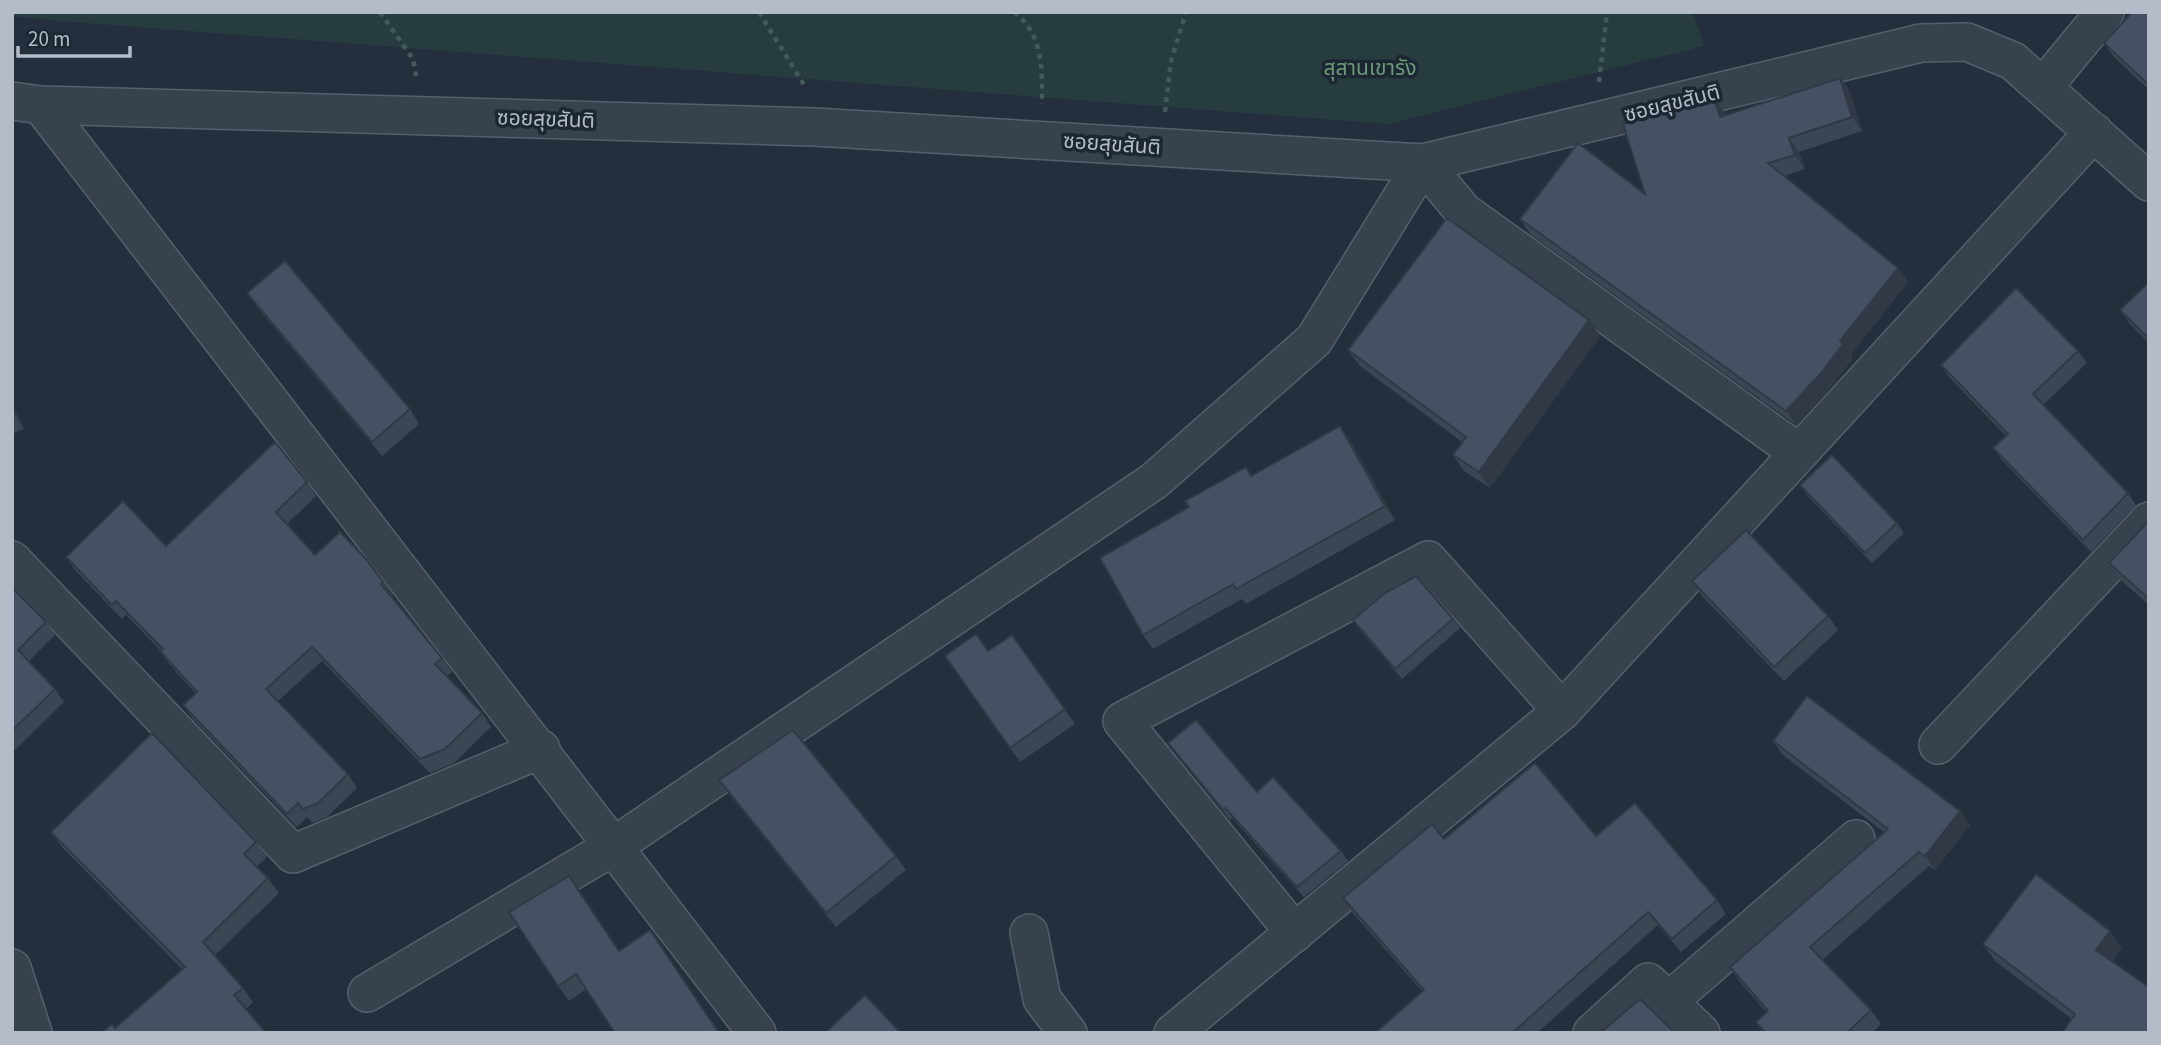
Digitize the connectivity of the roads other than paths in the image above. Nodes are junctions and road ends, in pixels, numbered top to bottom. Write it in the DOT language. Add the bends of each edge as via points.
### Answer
graph roads {
  1 [pos="2105,12"];
  2 [pos="1963,27"];
  3 [pos="2044,86"];
  4 [pos="27,103"];
  5 [pos="2094,132"];
  6 [pos="1423,163"];
  7 [pos="2149,182"];
  8 [pos="1798,453"];
  9 [pos="2149,521"];
  10 [pos="12,560"];
  11 [pos="1562,711"];
  12 [pos="1938,746"];
  13 [pos="541,749"];
  14 [pos="1856,839"];
  15 [pos="614,846"];
  16 [pos="1029,933"];
  17 [pos="1295,933"];
  18 [pos="12,968"];
  19 [pos="367,993"];
  20 [pos="1670,1000"];
  21 [pos="33,1033"];
  22 [pos="757,1033"];
  23 [pos="1068,1033"];
  24 [pos="1174,1033"];
  25 [pos="1592,1033"];
  26 [pos="1701,1033"];
  1 -- 3 [label="street"];
  2 -- 3 [label="street, ซอยสุขสันติ"];
  2 -- 6 [label="street, ซอยสุขสันติ" via="1921,43"];
  3 -- 5 [label="street, ซอยสุขสันติ"];
  4 -- 6 [label="street, ซอยสุขสันติ" via="814,127"];
  4 -- 13 [label="street"];
  5 -- 7 [label="street, ซอยสุขสันติ"];
  5 -- 8 [label="street"];
  6 -- 8 [label="street" via="1464,212"];
  6 -- 15 [label="street" via="1314,340 1154,481"];
  8 -- 11 [label="street"];
  9 -- 12 [label="street"];
  10 -- 13 [label="street" via="293,854"];
  11 -- 17 [label="street"];
  11 -- 17 [label="street" via="1428,560 1122,721"];
  13 -- 15 [label="street"];
  14 -- 20 [label="street"];
  15 -- 19 [label="street"];
  15 -- 22 [label="street"];
  16 -- 23 [label="street" via="1042,999"];
  17 -- 24 [label="street"];
  18 -- 21 [label="street"];
  20 -- 25 [label="street" via="1648,982"];
  20 -- 26 [label="street"];
}
